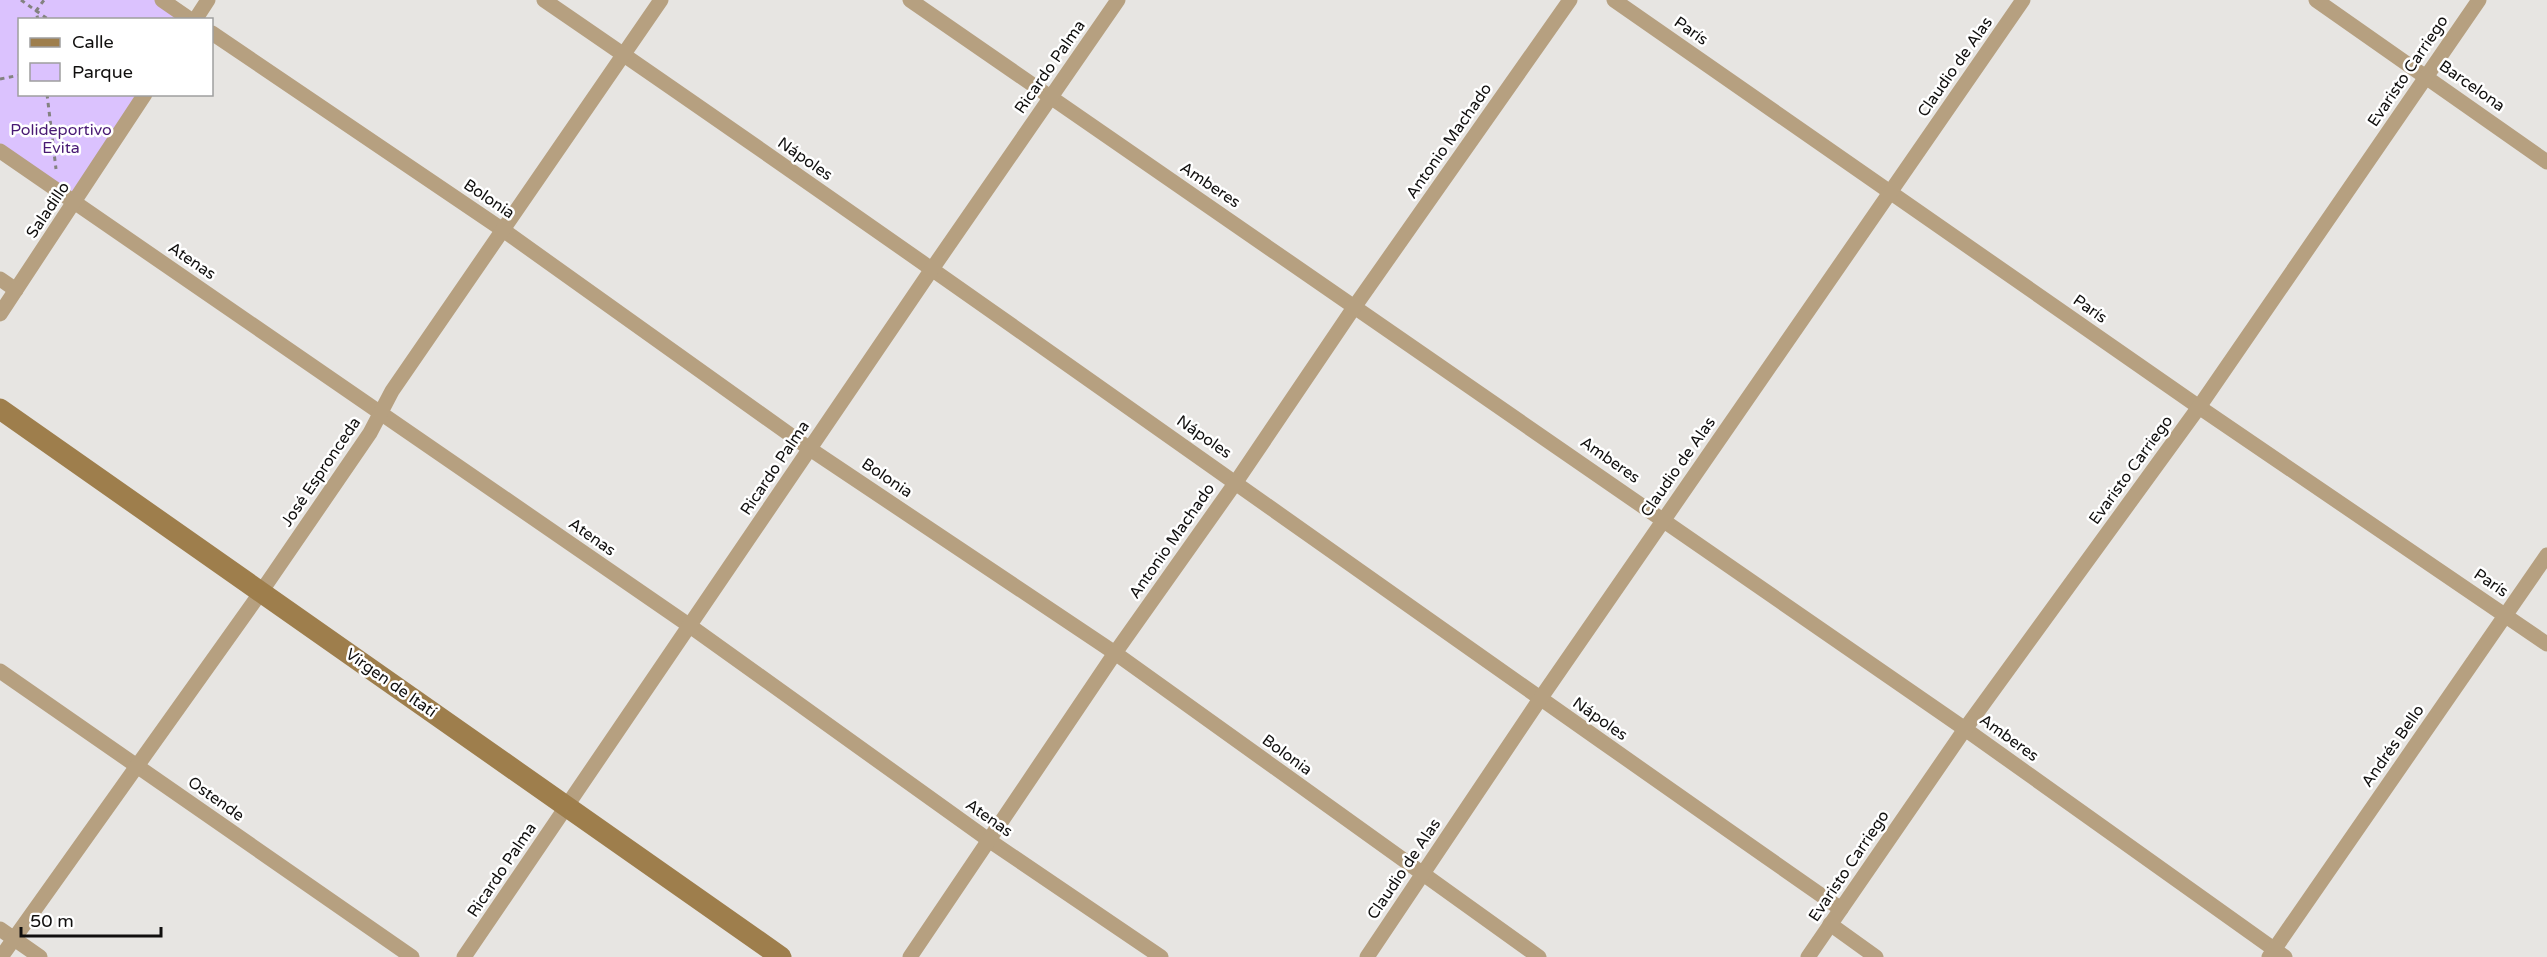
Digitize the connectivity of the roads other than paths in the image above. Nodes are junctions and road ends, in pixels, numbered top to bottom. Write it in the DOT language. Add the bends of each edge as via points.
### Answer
graph roads {
  1 [pos="162,0"];
  2 [pos="208,0"];
  3 [pos="544,0"];
  4 [pos="661,0"];
  5 [pos="910,0"];
  6 [pos="1118,0"];
  7 [pos="1570,0"];
  8 [pos="1614,0"];
  9 [pos="2023,0"];
  10 [pos="2316,0"];
  11 [pos="2479,0"];
  12 [pos="190,18"];
  13 [pos="194,18"];
  14 [pos="213,34"];
  15 [pos="623,54"];
  16 [pos="2427,76"];
  17 [pos="144,96"];
  18 [pos="1050,98"];
  19 [pos="0,151"];
  20 [pos="2547,162"];
  21 [pos="1891,192"];
  22 [pos="75,203"];
  23 [pos="504,230"];
  24 [pos="932,269"];
  25 [pos="0,279"];
  26 [pos="16,290"];
  27 [pos="1355,306"];
  28 [pos="0,314"];
  29 [pos="2199,407"];
  30 [pos="0,409"];
  31 [pos="381,412"];
  32 [pos="810,449"];
  33 [pos="1236,482"];
  34 [pos="1664,520"];
  35 [pos="2547,555"];
  36 [pos="261,592"];
  37 [pos="2505,615"];
  38 [pos="690,626"];
  39 [pos="2547,644"];
  40 [pos="1115,653"];
  41 [pos="0,671"];
  42 [pos="1540,699"];
  43 [pos="1965,729"];
  44 [pos="136,766"];
  45 [pos="567,807"];
  46 [pos="990,841"];
  47 [pos="1422,874"];
  48 [pos="1841,909"];
  49 [pos="1830,924"];
  50 [pos="0,929"];
  51 [pos="14,939"];
  52 [pos="2276,954"];
  53 [pos="1,957"];
  54 [pos="40,957"];
  55 [pos="412,957"];
  56 [pos="464,957"];
  57 [pos="782,957"];
  58 [pos="910,957"];
  59 [pos="1161,957"];
  60 [pos="1367,957"];
  61 [pos="1539,957"];
  62 [pos="1808,957"];
  63 [pos="1876,957"];
  1 -- 12 [label="street"];
  2 -- 13 [label="street"];
  3 -- 15 [label="street, Nápoles"];
  4 -- 15 [label="street, José Espronceda"];
  5 -- 18 [label="street, Amberes"];
  6 -- 18 [label="street, Ricardo Palma"];
  7 -- 27 [label="street, Antonio Machado"];
  8 -- 21 [label="street, París"];
  9 -- 21 [label="street, Claudio de Alas"];
  10 -- 16 [label="street, Barcelona"];
  11 -- 16 [label="street, Evaristo Carriego"];
  14 -- 23 [label="street, Bolonia"];
  15 -- 23 [label="street, José Espronceda"];
  15 -- 24 [label="street, Nápoles"];
  16 -- 20 [label="street, Barcelona"];
  16 -- 29 [label="street, Evaristo Carriego"];
  17 -- 22 [label="street, Saladillo"];
  18 -- 24 [label="street, Ricardo Palma"];
  18 -- 27 [label="street, Amberes"];
  19 -- 22 [label="street, Atenas"];
  21 -- 29 [label="street, París"];
  21 -- 34 [label="street, Claudio de Alas"];
  22 -- 26 [label="street, Saladillo"];
  22 -- 31 [label="street, Atenas"];
  23 -- 31 [label="street, José Espronceda"];
  23 -- 32 [label="street, Bolonia"];
  24 -- 32 [label="street, Ricardo Palma"];
  24 -- 33 [label="street, Nápoles"];
  25 -- 26 [label="street"];
  26 -- 28 [label="street, Saladillo"];
  27 -- 33 [label="street, Antonio Machado"];
  27 -- 34 [label="street, Amberes"];
  29 -- 37 [label="street, París"];
  29 -- 43 [label="street, Evaristo Carriego"];
  30 -- 36 [label="street, Virgen de Itatí"];
  31 -- 36 [label="street, José Espronceda"];
  31 -- 38 [label="street, Atenas"];
  32 -- 38 [label="street, Ricardo Palma"];
  32 -- 40 [label="street, Bolonia"];
  33 -- 40 [label="street, Antonio Machado"];
  33 -- 42 [label="street, Nápoles"];
  34 -- 42 [label="street, Claudio de Alas"];
  34 -- 43 [label="street, Amberes"];
  35 -- 37 [label="street, Andrés Bello"];
  36 -- 44 [label="street, José Espronceda"];
  36 -- 45 [label="street, Virgen de Itatí"];
  37 -- 39 [label="street, París"];
  37 -- 52 [label="street, Andrés Bello"];
  38 -- 45 [label="street, Ricardo Palma"];
  38 -- 46 [label="street, Atenas"];
  40 -- 46 [label="street, Antonio Machado"];
  40 -- 47 [label="street, Bolonia"];
  41 -- 44 [label="street, Ostende"];
  42 -- 47 [label="street, Claudio de Alas"];
  42 -- 48 [label="street, Nápoles"];
  43 -- 48 [label="street, Evaristo Carriego"];
  43 -- 52 [label="street, Amberes"];
  44 -- 51 [label="street, José Espronceda"];
  44 -- 55 [label="street, Ostende"];
  45 -- 56 [label="street, Ricardo Palma"];
  45 -- 57 [label="street, Virgen de Itatí"];
  46 -- 58 [label="street, Antonio Machado"];
  46 -- 59 [label="street, Atenas"];
  47 -- 60 [label="street, Claudio de Alas"];
  47 -- 61 [label="street, Bolonia"];
  48 -- 49 [label="street, Evaristo Carriego"];
  49 -- 62 [label="street, Evaristo Carriego"];
  49 -- 63 [label="street"];
  50 -- 51 [label="street"];
  51 -- 53 [label="street, José Espronceda"];
  51 -- 54 [label="street"];
}
